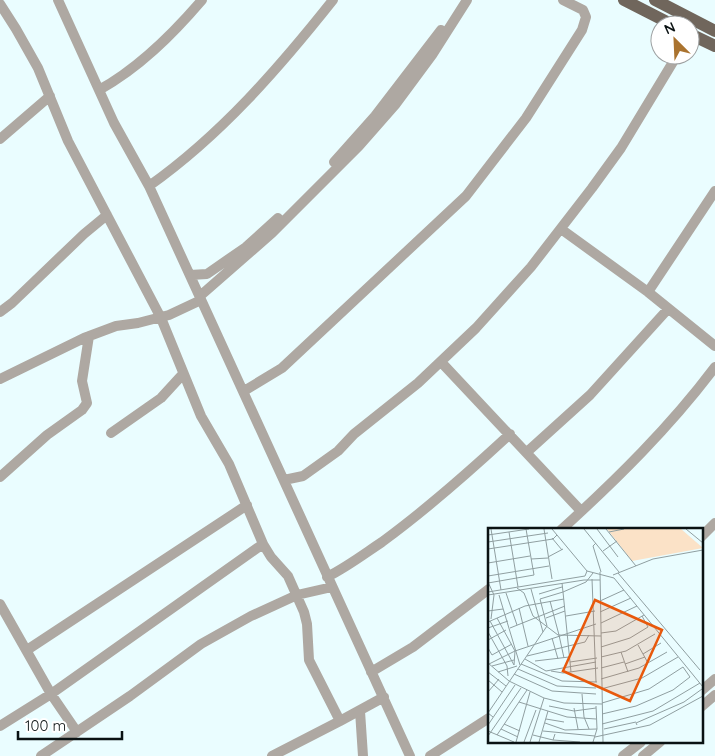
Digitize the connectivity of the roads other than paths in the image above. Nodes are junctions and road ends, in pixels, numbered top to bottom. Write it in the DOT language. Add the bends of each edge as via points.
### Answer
graph roads {
  1 [pos="58,0"];
  2 [pos="202,0"];
  3 [pos="333,0"];
  4 [pos="462,0"];
  5 [pos="467,0"];
  6 [pos="563,0"];
  7 [pos="624,0"];
  8 [pos="655,0"];
  9 [pos="0,4"];
  10 [pos="653,15"];
  11 [pos="715,31"];
  12 [pos="700,39"];
  13 [pos="715,46"];
  14 [pos="671,65"];
  15 [pos="99,90"];
  16 [pos="50,96"];
  17 [pos="0,139"];
  18 [pos="149,186"];
  19 [pos="715,191"];
  20 [pos="107,215"];
  21 [pos="561,229"];
  22 [pos="190,275"];
  23 [pos="648,292"];
  24 [pos="200,298"];
  25 [pos="668,309"];
  26 [pos="0,312"];
  27 [pos="161,318"];
  28 [pos="89,336"];
  29 [pos="715,346"];
  30 [pos="441,362"];
  31 [pos="715,367"];
  32 [pos="183,374"];
  33 [pos="0,379"];
  34 [pos="244,392"];
  35 [pos="111,433"];
  36 [pos="510,434"];
  37 [pos="527,452"];
  38 [pos="0,477"];
  39 [pos="284,480"];
  40 [pos="246,505"];
  41 [pos="581,511"];
  42 [pos="715,523"];
  43 [pos="563,528"];
  44 [pos="702,536"];
  45 [pos="263,544"];
  46 [pos="330,582"];
  47 [pos="488,590"];
  48 [pos="297,595"];
  49 [pos="1,608"];
  50 [pos="27,650"];
  51 [pos="371,672"];
  52 [pos="715,678"];
  53 [pos="702,689"];
  54 [pos="51,694"];
  55 [pos="715,695"];
  56 [pos="384,697"];
  57 [pos="702,706"];
  58 [pos="360,711"];
  59 [pos="488,719"];
  60 [pos="340,721"];
  61 [pos="0,726"];
  62 [pos="78,732"];
  63 [pos="638,744"];
  64 [pos="658,744"];
  65 [pos="41,756"];
  66 [pos="272,756"];
  67 [pos="363,756"];
  68 [pos="410,756"];
  69 [pos="430,756"];
  70 [pos="623,756"];
  71 [pos="643,756"];
  1 -- 15 [label="street"];
  2 -- 15 [label="street" via="148,56"];
  3 -- 18 [label="street" via="301,41 230,118"];
  4 -- 22 [label="street" via="375,116 309,191 227,261 206,274"];
  5 -- 24 [label="street" via="395,105 359,146 272,233"];
  6 -- 34 [label="street" via="583,10 586,17 582,30 526,118 466,196 282,368"];
  7 -- 10 [label="main road"];
  8 -- 11 [label="main road"];
  9 -- 16 [label="street" via="38,68"];
  12 -- 13 [label="main road"];
  14 -- 21 [label="street" via="621,148"];
  15 -- 18 [label="street"];
  16 -- 17 [label="street"];
  16 -- 20 [label="street" via="68,141"];
  18 -- 22 [label="street"];
  19 -- 23 [label="street"];
  20 -- 26 [label="street"];
  20 -- 27 [label="street"];
  21 -- 23 [label="street"];
  21 -- 30 [label="street" via="476,328"];
  22 -- 24 [label="street"];
  23 -- 25 [label="street"];
  24 -- 27 [label="street" via="185,309"];
  24 -- 34 [label="street"];
  25 -- 29 [label="street"];
  25 -- 37 [label="street" via="590,395"];
  27 -- 28 [label="street" via="116,326"];
  27 -- 32 [label="street"];
  28 -- 33 [label="street"];
  28 -- 38 [label="street" via="82,381 87,403"];
  30 -- 36 [label="street"];
  30 -- 39 [label="street" via="338,451 303,476"];
  31 -- 41 [label="street" via="660,432"];
  32 -- 35 [label="street" via="161,398"];
  32 -- 40 [label="street"];
  34 -- 39 [label="street"];
  36 -- 37 [label="street"];
  36 -- 46 [label="street" via="456,483"];
  37 -- 41 [label="street"];
  39 -- 46 [label="street"];
  40 -- 45 [label="street"];
  40 -- 50 [label="street"];
  41 -- 43 [label="street"];
  42 -- 44 [label="street"];
  45 -- 48 [label="street" via="288,576"];
  45 -- 54 [label="street"];
  46 -- 48 [label="street"];
  46 -- 51 [label="street"];
  47 -- 51 [label="street" via="413,648"];
  48 -- 60 [label="street" via="307,624 310,660"];
  48 -- 62 [label="street" via="201,644"];
  49 -- 50 [label="street"];
  50 -- 54 [label="street"];
  51 -- 56 [label="street"];
  52 -- 53 [label="street"];
  54 -- 61 [label="street"];
  54 -- 62 [label="street"];
  55 -- 57 [label="street"];
  56 -- 58 [label="street"];
  56 -- 68 [label="street"];
  58 -- 60 [label="street"];
  58 -- 67 [label="street"];
  59 -- 69 [label="street"];
  60 -- 66 [label="street"];
  62 -- 65 [label="street"];
  63 -- 70 [label="street"];
  64 -- 71 [label="street"];
}
